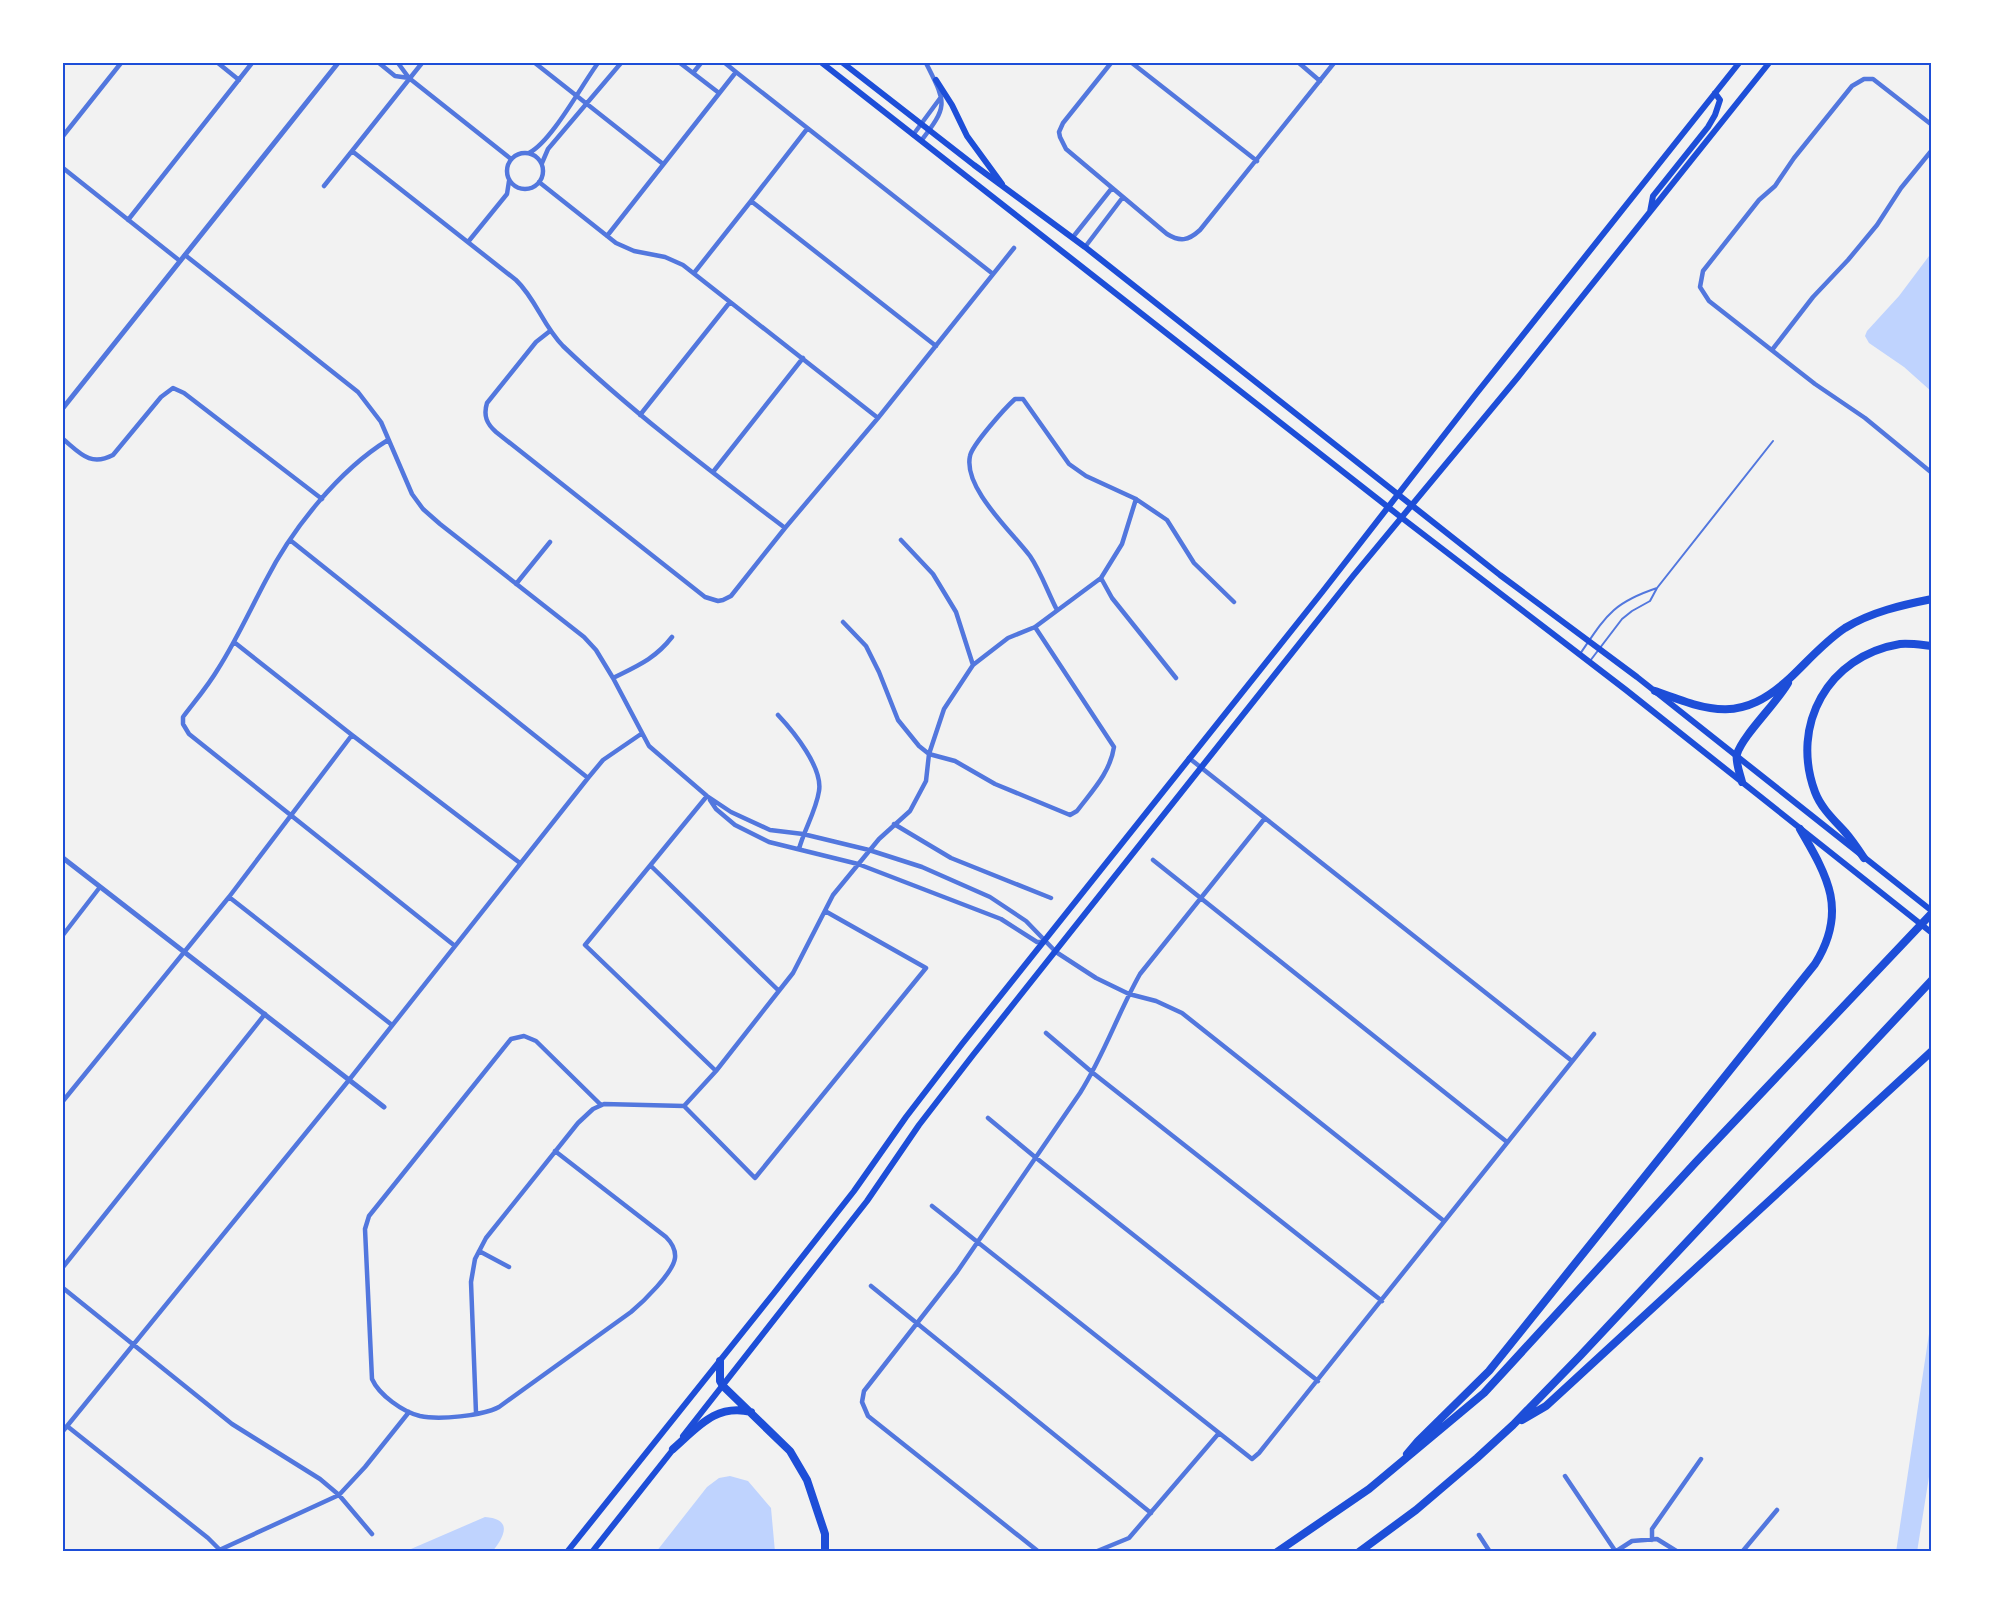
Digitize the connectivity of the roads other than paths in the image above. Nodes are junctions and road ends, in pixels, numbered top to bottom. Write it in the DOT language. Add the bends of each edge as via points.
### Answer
graph roads {
  1 [pos="121,63"];
  2 [pos="218,63"];
  3 [pos="252,63"];
  4 [pos="338,63"];
  5 [pos="378,63"];
  6 [pos="398,63"];
  7 [pos="422,63"];
  8 [pos="536,63"];
  9 [pos="598,63"];
  10 [pos="621,63"];
  11 [pos="680,63"];
  12 [pos="701,63"];
  13 [pos="725,63"];
  14 [pos="843,63"];
  15 [pos="926,63"];
  16 [pos="1111,63"];
  17 [pos="1132,63"];
  18 [pos="1299,63"];
  19 [pos="1334,63"];
  20 [pos="1739,63"];
  21 [pos="1769,63"];
  22 [pos="825,64"];
  23 [pos="736,72"];
  24 [pos="693,73"];
  25 [pos="409,78"];
  26 [pos="239,80"];
  27 [pos="936,80"];
  28 [pos="1320,81"];
  29 [pos="719,93"];
  30 [pos="1715,93"];
  31 [pos="576,96"];
  32 [pos="941,97"];
  33 [pos="586,104"];
  34 [pos="921,124"];
  35 [pos="1932,124"];
  36 [pos="807,129"];
  37 [pos="929,130"];
  38 [pos="913,135"];
  39 [pos="63,136"];
  40 [pos="921,141"];
  41 [pos="1932,150"];
  42 [pos="352,151"];
  43 [pos="529,153"];
  44 [pos="511,159"];
  45 [pos="1257,161"];
  46 [pos="542,163"];
  47 [pos="663,164"];
  48 [pos="63,168"];
  49 [pos="509,180"];
  50 [pos="539,182"];
  51 [pos="324,186"];
  52 [pos="520,188"];
  53 [pos="1112,188"];
  54 [pos="1006,189"];
  55 [pos="507,194"];
  56 [pos="1123,197"];
  57 [pos="751,201"];
  58 [pos="1650,212"];
  59 [pos="128,220"];
  60 [pos="607,236"];
  61 [pos="1073,237"];
  62 [pos="468,242"];
  63 [pos="1085,247"];
  64 [pos="1014,248"];
  65 [pos="185,255"];
  66 [pos="180,261"];
  67 [pos="694,273"];
  68 [pos="993,274"];
  69 [pos="730,302"];
  70 [pos="550,331"];
  71 [pos="936,346"];
  72 [pos="1772,350"];
  73 [pos="802,358"];
  74 [pos="63,408"];
  75 [pos="640,415"];
  76 [pos="878,418"];
  77 [pos="63,439"];
  78 [pos="388,440"];
  79 [pos="1773,441"];
  80 [pos="713,472"];
  81 [pos="1932,473"];
  82 [pos="1398,494"];
  83 [pos="322,499"];
  84 [pos="1136,499"];
  85 [pos="1412,505"];
  86 [pos="1388,506"];
  87 [pos="1402,518"];
  88 [pos="785,528"];
  89 [pos="290,540"];
  90 [pos="901,540"];
  91 [pos="550,542"];
  92 [pos="1101,578"];
  93 [pos="516,584"];
  94 [pos="1657,588"];
  95 [pos="1932,599"];
  96 [pos="1234,602"];
  97 [pos="1057,610"];
  98 [pos="1300,620"];
  99 [pos="843,622"];
  100 [pos="1035,627"];
  101 [pos="1311,629"];
  102 [pos="672,637"];
  103 [pos="1589,641"];
  104 [pos="234,642"];
  105 [pos="1932,646"];
  106 [pos="1599,649"];
  107 [pos="1580,655"];
  108 [pos="1589,662"];
  109 [pos="973,665"];
  110 [pos="1792,676"];
  111 [pos="613,678"];
  112 [pos="1176,678"];
  113 [pos="1655,691"];
  114 [pos="778,716"];
  115 [pos="641,734"];
  116 [pos="352,735"];
  117 [pos="929,754"];
  118 [pos="1736,756"];
  119 [pos="1189,758"];
  120 [pos="1201,768"];
  121 [pos="588,778"];
  122 [pos="1742,782"];
  123 [pos="707,796"];
  124 [pos="291,816"];
  125 [pos="1265,818"];
  126 [pos="894,824"];
  127 [pos="1800,829"];
  128 [pos="803,834"];
  129 [pos="799,849"];
  130 [pos="869,850"];
  131 [pos="63,858"];
  132 [pos="1864,858"];
  133 [pos="1153,860"];
  134 [pos="520,863"];
  135 [pos="858,864"];
  136 [pos="651,866"];
  137 [pos="100,888"];
  138 [pos="229,897"];
  139 [pos="1051,898"];
  140 [pos="1202,899"];
  141 [pos="825,911"];
  142 [pos="1932,912"];
  143 [pos="1932,933"];
  144 [pos="63,934"];
  145 [pos="1044,942"];
  146 [pos="454,946"];
  147 [pos="183,951"];
  148 [pos="1056,952"];
  149 [pos="1932,980"];
  150 [pos="779,991"];
  151 [pos="1129,994"];
  152 [pos="265,1014"];
  153 [pos="392,1025"];
  154 [pos="1046,1034"];
  155 [pos="1594,1034"];
  156 [pos="1932,1051"];
  157 [pos="1572,1061"];
  158 [pos="716,1071"];
  159 [pos="1093,1073"];
  160 [pos="349,1080"];
  161 [pos="63,1101"];
  162 [pos="601,1105"];
  163 [pos="684,1106"];
  164 [pos="384,1107"];
  165 [pos="988,1118"];
  166 [pos="1508,1142"];
  167 [pos="555,1151"];
  168 [pos="1035,1157"];
  169 [pos="932,1206"];
  170 [pos="1444,1221"];
  171 [pos="977,1242"];
  172 [pos="479,1251"];
  173 [pos="63,1267"];
  174 [pos="509,1267"];
  175 [pos="871,1286"];
  176 [pos="63,1288"];
  177 [pos="1382,1301"];
  178 [pos="917,1324"];
  179 [pos="132,1344"];
  180 [pos="720,1361"];
  181 [pos="1318,1381"];
  182 [pos="723,1386"];
  183 [pos="409,1412"];
  184 [pos="752,1412"];
  185 [pos="476,1413"];
  186 [pos="1513,1425"];
  187 [pos="67,1426"];
  188 [pos="63,1431"];
  189 [pos="1219,1433"];
  190 [pos="673,1449"];
  191 [pos="1701,1459"];
  192 [pos="1395,1468"];
  193 [pos="1565,1476"];
  194 [pos="339,1495"];
  195 [pos="1777,1510"];
  196 [pos="1151,1513"];
  197 [pos="372,1534"];
  198 [pos="1479,1535"];
  199 [pos="1652,1540"];
  200 [pos="218,1551"];
  201 [pos="567,1552"];
  202 [pos="592,1552"];
  203 [pos="825,1552"];
  204 [pos="1039,1552"];
  205 [pos="1095,1552"];
  206 [pos="1277,1552"];
  207 [pos="1359,1552"];
  208 [pos="1490,1552"];
  209 [pos="1615,1552"];
  210 [pos="1678,1552"];
  211 [pos="1742,1552"];
  1 -- 39 [label="street"];
  2 -- 26 [label="street"];
  3 -- 26 [label="street"];
  4 -- 65 [label="street"];
  5 -- 25 [label="street" via="394,76"];
  6 -- 25 [label="street"];
  7 -- 25 [label="street"];
  8 -- 31 [label="street"];
  9 -- 31 [label="street"];
  10 -- 33 [label="street"];
  11 -- 24 [label="street"];
  12 -- 24 [label="street"];
  13 -- 23 [label="street"];
  14 -- 34 [label="main road"];
  15 -- 27 [label="street"];
  16 -- 53 [label="street" via="1059,132 1065,149"];
  17 -- 45 [label="street"];
  18 -- 28 [label="street"];
  19 -- 28 [label="street"];
  20 -- 30 [label="main road"];
  21 -- 58 [label="main road"];
  22 -- 38 [label="main road"];
  23 -- 29 [label="street"];
  23 -- 36 [label="street"];
  24 -- 29 [label="street"];
  25 -- 42 [label="street"];
  25 -- 44 [label="street"];
  26 -- 59 [label="street"];
  27 -- 32 [label="street"];
  27 -- 54 [label="main road" via="967,136"];
  28 -- 45 [label="street"];
  29 -- 47 [label="street"];
  30 -- 58 [label="main road" via="1720,100 1715,115 1653,196"];
  30 -- 82 [label="main road"];
  31 -- 33 [label="street"];
  31 -- 43 [label="street" via="541,144"];
  32 -- 34 [label="street"];
  32 -- 37 [label="street" via="941,112"];
  33 -- 46 [label="street" via="548,149"];
  33 -- 47 [label="street"];
  34 -- 37 [label="main road"];
  34 -- 38 [label="street"];
  35 -- 72 [label="street" via="1873,79 1852,86 1703,271 1700,287 1704,295"];
  36 -- 57 [label="street"];
  36 -- 68 [label="street"];
  37 -- 40 [label="street"];
  37 -- 54 [label="main road"];
  38 -- 40 [label="main road"];
  40 -- 86 [label="main road"];
  41 -- 72 [label="street" via="1877,225"];
  42 -- 51 [label="street"];
  42 -- 62 [label="street"];
  43 -- 44 [label="street"];
  43 -- 46 [label="street"];
  44 -- 49 [label="street" via="507,169"];
  45 -- 56 [label="street" via="1200,230 1187,239 1167,234"];
  46 -- 50 [label="street"];
  47 -- 60 [label="street"];
  48 -- 59 [label="street"];
  49 -- 52 [label="street"];
  49 -- 55 [label="street"];
  50 -- 52 [label="street"];
  50 -- 60 [label="street"];
  52 -- 55 [label="street"];
  53 -- 56 [label="street"];
  53 -- 61 [label="street"];
  54 -- 61 [label="main road"];
  55 -- 62 [label="street"];
  56 -- 63 [label="street"];
  57 -- 67 [label="street"];
  57 -- 71 [label="street"];
  58 -- 85 [label="main road"];
  59 -- 66 [label="street"];
  60 -- 67 [label="street" via="625,247 674,260"];
  61 -- 63 [label="main road"];
  62 -- 70 [label="street" via="522,286"];
  63 -- 82 [label="main road"];
  64 -- 68 [label="street"];
  65 -- 66 [label="street"];
  65 -- 78 [label="street" via="358,392 381,422"];
  66 -- 74 [label="street"];
  67 -- 69 [label="street"];
  68 -- 71 [label="street"];
  69 -- 73 [label="street"];
  69 -- 75 [label="street"];
  70 -- 75 [label="street"];
  70 -- 88 [label="street" via="536,342 487,403 486,421 496,432 712,600 731,596"];
  71 -- 76 [label="street"];
  72 -- 81 [label="street"];
  73 -- 76 [label="street"];
  73 -- 80 [label="street"];
  75 -- 80 [label="street"];
  76 -- 88 [label="street"];
  77 -- 83 [label="street" via="86,457 104,460 113,455 173,388"];
  78 -- 83 [label="street" via="350,468"];
  78 -- 93 [label="street" via="412,494 423,509"];
  79 -- 94 [label="lane"];
  80 -- 88 [label="street"];
  82 -- 85 [label="main road"];
  82 -- 86 [label="main road"];
  83 -- 89 [label="street"];
  84 -- 92 [label="street" via="1122,544"];
  84 -- 96 [label="street" via="1167,520 1194,563"];
  84 -- 97 [label="street" via="1069,464 1023,399 1015,399 1004,409 970,454 969,470 979,491 1032,558"];
  85 -- 87 [label="main road"];
  85 -- 103 [label="main road"];
  86 -- 87 [label="main road"];
  86 -- 98 [label="main road"];
  87 -- 101 [label="main road"];
  87 -- 107 [label="main road"];
  89 -- 104 [label="street"];
  89 -- 121 [label="street"];
  90 -- 109 [label="street" via="933,574 956,612"];
  91 -- 93 [label="street"];
  92 -- 97 [label="street"];
  92 -- 112 [label="street" via="1112,598"];
  93 -- 111 [label="street" via="584,637"];
  94 -- 103 [label="lane" via="1618,605"];
  94 -- 106 [label="lane" via="1650,601 1622,619"];
  95 -- 110 [label="highway" via="1862,618 1824,644"];
  97 -- 100 [label="street"];
  98 -- 101 [label="main road"];
  98 -- 119 [label="main road"];
  99 -- 117 [label="street" via="866,646 898,720"];
  100 -- 109 [label="street" via="1008,638"];
  100 -- 117 [label="street" via="1113,747 1105,773 1077,811 1070,815 995,784 955,761"];
  101 -- 120 [label="main road"];
  102 -- 111 [label="street" via="659,653"];
  103 -- 106 [label="main road"];
  103 -- 107 [label="lane"];
  104 -- 116 [label="street"];
  104 -- 124 [label="street" via="183,717 183,724 189,734"];
  105 -- 132 [label="highway" via="1901,644 1862,657 1828,686 1813,716 1807,763 1815,794"];
  106 -- 108 [label="lane"];
  106 -- 113 [label="main road"];
  107 -- 108 [label="main road"];
  108 -- 122 [label="main road"];
  109 -- 117 [label="street" via="944,709"];
  110 -- 113 [label="highway" via="1757,703 1736,709 1717,711"];
  110 -- 118 [label="highway"];
  111 -- 115 [label="street"];
  113 -- 118 [label="main road"];
  114 -- 128 [label="street" via="796,734 820,780 819,794"];
  115 -- 121 [label="street" via="603,760"];
  115 -- 123 [label="street" via="655,752"];
  116 -- 124 [label="street"];
  116 -- 134 [label="street"];
  117 -- 126 [label="street" via="926,781 910,811"];
  118 -- 122 [label="highway"];
  118 -- 132 [label="main road"];
  119 -- 120 [label="street"];
  119 -- 145 [label="main road"];
  120 -- 125 [label="street"];
  120 -- 148 [label="main road"];
  121 -- 134 [label="street"];
  122 -- 127 [label="main road"];
  123 -- 128 [label="street" via="770,830"];
  123 -- 129 [label="street" via="735,825 770,842"];
  123 -- 136 [label="street"];
  124 -- 138 [label="street"];
  124 -- 146 [label="street"];
  125 -- 140 [label="street"];
  125 -- 157 [label="street"];
  126 -- 130 [label="street"];
  126 -- 139 [label="street" via="951,858"];
  127 -- 143 [label="main road"];
  127 -- 192 [label="highway" via="1827,877 1832,907 1829,936 1815,964 1489,1371"];
  128 -- 129 [label="street"];
  128 -- 130 [label="street"];
  129 -- 135 [label="street"];
  130 -- 135 [label="street"];
  130 -- 145 [label="street" via="990,897 1026,921"];
  131 -- 137 [label="street"];
  132 -- 142 [label="main road"];
  133 -- 140 [label="street"];
  134 -- 146 [label="street"];
  135 -- 141 [label="street" via="832,895"];
  135 -- 145 [label="street" via="1001,919 1037,942"];
  136 -- 150 [label="street"];
  136 -- 158 [label="street" via="585,945"];
  137 -- 144 [label="street"];
  137 -- 147 [label="street"];
  138 -- 147 [label="street"];
  138 -- 153 [label="street"];
  140 -- 151 [label="street" via="1140,974"];
  140 -- 166 [label="street"];
  141 -- 150 [label="street" via="794,973"];
  141 -- 163 [label="street" via="926,968 755,1178"];
  142 -- 192 [label="highway" via="1484,1393"];
  145 -- 148 [label="street"];
  145 -- 180 [label="main road"];
  146 -- 153 [label="street"];
  147 -- 152 [label="street"];
  147 -- 161 [label="street"];
  148 -- 151 [label="street"];
  148 -- 182 [label="main road" via="960,1072 867,1202"];
  149 -- 186 [label="highway"];
  150 -- 158 [label="street"];
  151 -- 159 [label="street"];
  151 -- 170 [label="street" via="1182,1013"];
  152 -- 160 [label="street"];
  152 -- 173 [label="street"];
  153 -- 160 [label="street"];
  154 -- 159 [label="street"];
  155 -- 157 [label="street"];
  156 -- 186 [label="highway" via="1562,1392"];
  157 -- 166 [label="street"];
  158 -- 163 [label="street"];
  159 -- 168 [label="street"];
  159 -- 177 [label="street"];
  160 -- 164 [label="street"];
  160 -- 179 [label="street"];
  162 -- 163 [label="street"];
  162 -- 167 [label="street" via="583,1117"];
  162 -- 183 [label="street" via="531,1038 520,1036 507,1042 366,1222 372,1379 381,1392"];
  165 -- 168 [label="street"];
  166 -- 170 [label="street"];
  167 -- 172 [label="street"];
  167 -- 185 [label="street" via="666,1237 676,1255 672,1267 631,1312 504,1404"];
  168 -- 171 [label="street"];
  168 -- 181 [label="street"];
  169 -- 171 [label="street"];
  170 -- 177 [label="street"];
  171 -- 178 [label="street"];
  171 -- 189 [label="street"];
  172 -- 174 [label="street"];
  172 -- 185 [label="street" via="471,1282"];
  175 -- 178 [label="street"];
  176 -- 179 [label="street"];
  177 -- 181 [label="street"];
  178 -- 196 [label="street"];
  178 -- 204 [label="street" via="864,1391 862,1402 868,1416"];
  179 -- 187 [label="street"];
  179 -- 194 [label="street" via="232,1424"];
  180 -- 182 [label="highway"];
  180 -- 201 [label="main road"];
  181 -- 189 [label="street" via="1252,1459"];
  182 -- 184 [label="highway"];
  182 -- 190 [label="main road"];
  183 -- 185 [label="street" via="427,1417"];
  183 -- 194 [label="street"];
  184 -- 190 [label="highway" via="723,1411 705,1420"];
  184 -- 203 [label="highway" via="790,1451 807,1480 825,1534"];
  186 -- 207 [label="highway" via="1416,1510"];
  187 -- 188 [label="street"];
  187 -- 200 [label="street" via="208,1538"];
  189 -- 196 [label="street"];
  190 -- 202 [label="main road"];
  191 -- 199 [label="street" via="1652,1529"];
  192 -- 206 [label="highway"];
  193 -- 209 [label="street"];
  194 -- 197 [label="street"];
  194 -- 200 [label="street"];
  195 -- 211 [label="street"];
  196 -- 205 [label="street" via="1129,1538"];
  198 -- 208 [label="street"];
  199 -- 209 [label="street" via="1632,1541"];
  199 -- 210 [label="street" via="1657,1539"];
}
